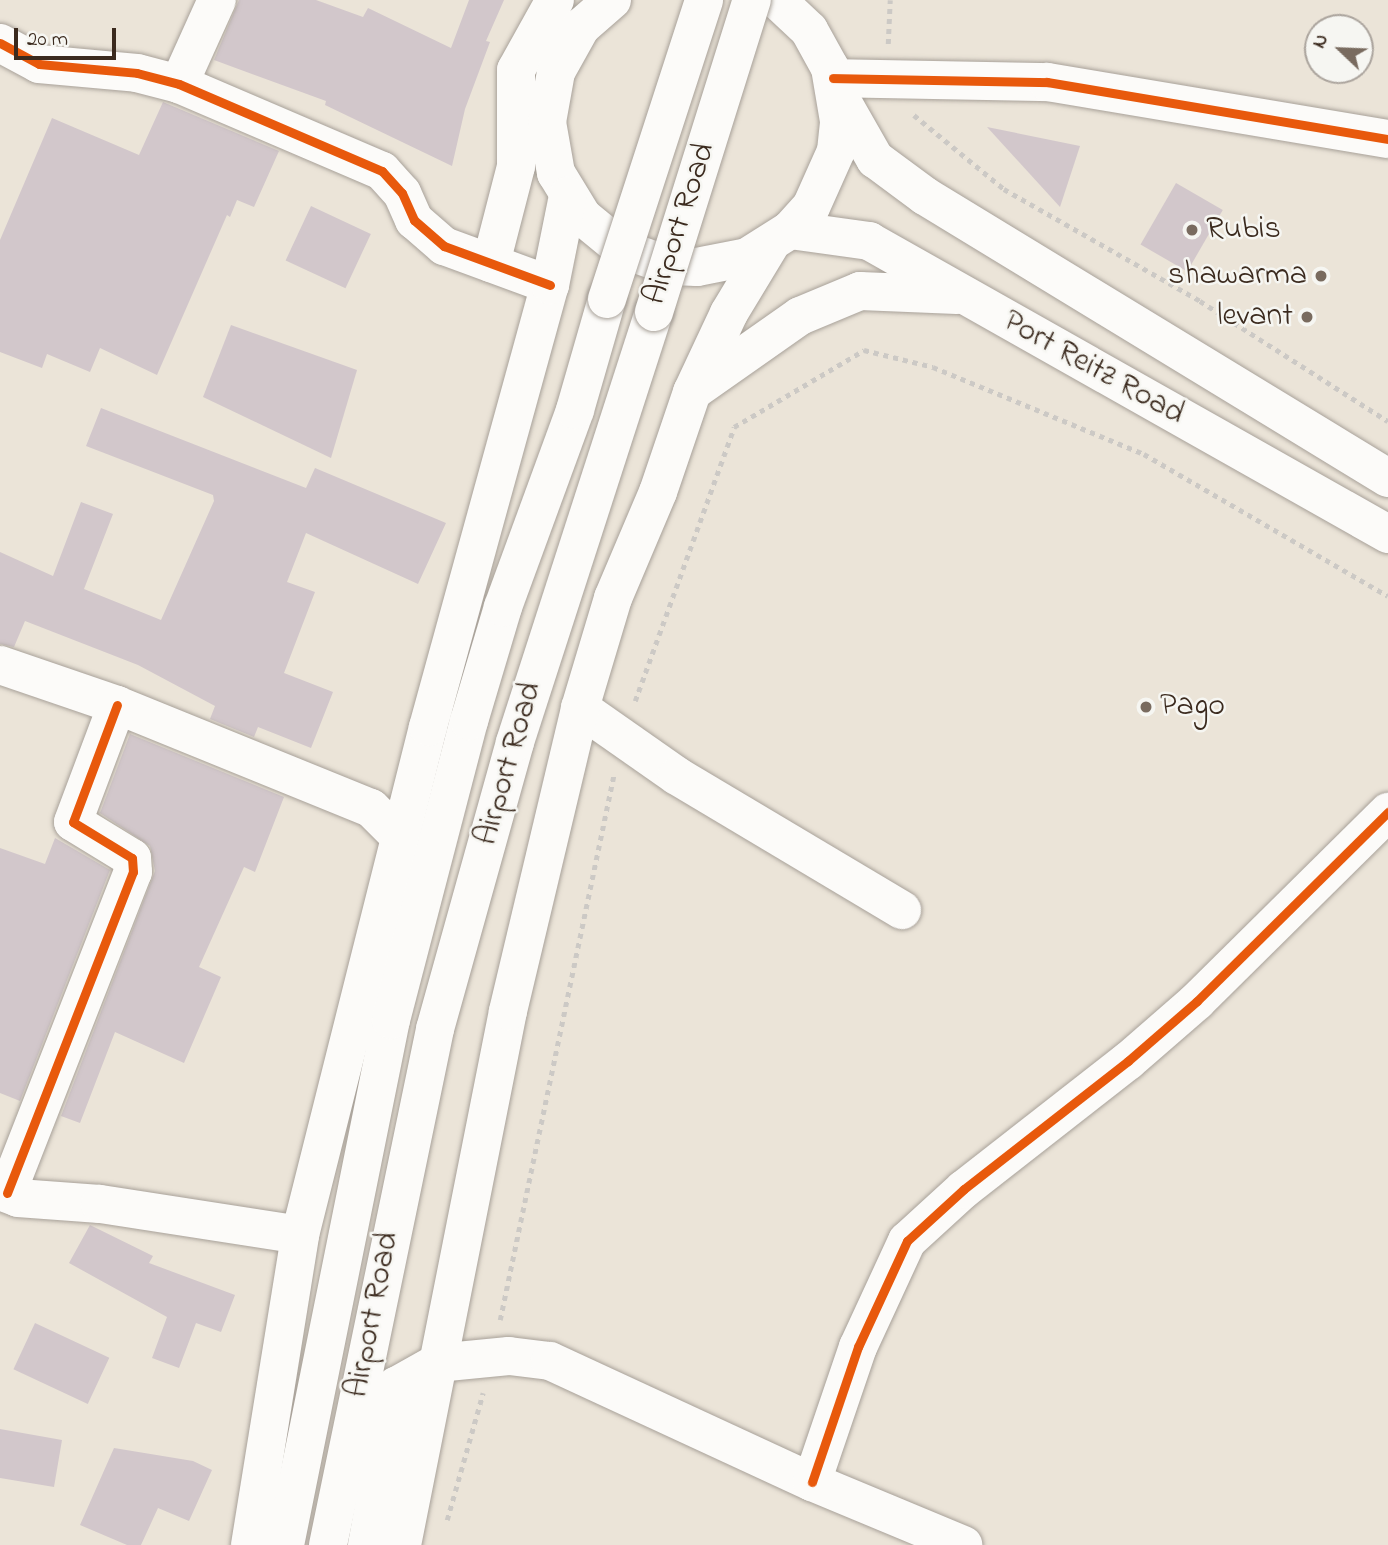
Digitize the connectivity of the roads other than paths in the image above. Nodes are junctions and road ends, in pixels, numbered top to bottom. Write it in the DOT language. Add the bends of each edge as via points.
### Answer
graph roads {
  1 [pos="217,0"];
  2 [pos="555,0"];
  3 [pos="612,0"];
  4 [pos="704,0"];
  5 [pos="752,0"];
  6 [pos="777,0"];
  7 [pos="814,15"];
  8 [pos="0,43"];
  9 [pos="179,84"];
  10 [pos="835,85"];
  11 [pos="1388,139"];
  12 [pos="568,197"];
  13 [pos="780,237"];
  14 [pos="491,263"];
  15 [pos="550,285"];
  16 [pos="963,295"];
  17 [pos="692,392"];
  18 [pos="1385,468"];
  19 [pos="1388,534"];
  20 [pos="0,665"];
  21 [pos="117,705"];
  22 [pos="580,708"];
  23 [pos="1388,812"];
  24 [pos="400,837"];
  25 [pos="902,910"];
  26 [pos="3,1192"];
  27 [pos="300,1235"];
  28 [pos="437,1363"];
  29 [pos="811,1482"];
  30 [pos="250,1545"];
  31 [pos="285,1545"];
  32 [pos="328,1545"];
  33 [pos="367,1545"];
  34 [pos="402,1545"];
  35 [pos="963,1545"];
  1 -- 9 [label="main road"];
  2 -- 14 [label="main road" via="516,71 516,166"];
  3 -- 12 [label="main road" via="581,27 566,48 549,96 550,148"];
  4 -- 31 [label="main road, Airport Road, bridge" via="575,410 503,607 469,721 391,1020"];
  5 -- 32 [label="main road, Airport Road, bridge" via="515,742 435,1029"];
  6 -- 7 [label="main road"];
  7 -- 10 [label="main road"];
  8 -- 9 [label="main road" via="39,64 137,73"];
  9 -- 14 [label="main road" via="382,171 402,193 414,220 443,246"];
  10 -- 11 [label="main road" via="889,78 1047,82"];
  10 -- 13 [label="main road" via="836,151 821,190"];
  10 -- 18 [label="main road" via="875,159 925,196"];
  12 -- 13 [label="main road" via="601,235 622,249 670,266 722,264"];
  12 -- 15 [label="main road"];
  13 -- 16 [label="main road, Port Reitz Road" via="869,242"];
  13 -- 17 [label="main road" via="729,313"];
  14 -- 15 [label="main road"];
  15 -- 24 [label="main road"];
  16 -- 17 [label="main road" via="860,291 800,316"];
  16 -- 19 [label="main road, Port Reitz Road"];
  17 -- 22 [label="main road" via="658,492 612,598"];
  20 -- 21 [label="main road"];
  21 -- 24 [label="main road" via="371,808"];
  21 -- 26 [label="main road" via="73,822 132,858 133,872"];
  22 -- 25 [label="main road" via="677,776"];
  22 -- 28 [label="main road" via="508,1011"];
  23 -- 29 [label="main road" via="1197,1001 964,1189 907,1241 858,1347"];
  24 -- 27 [label="main road"];
  26 -- 27 [label="main road" via="18,1198 100,1204"];
  27 -- 30 [label="main road"];
  28 -- 29 [label="main road" via="493,1357 550,1361"];
  28 -- 33 [label="main road" via="396,1386"];
  28 -- 34 [label="main road"];
  29 -- 35 [label="main road"];
}
